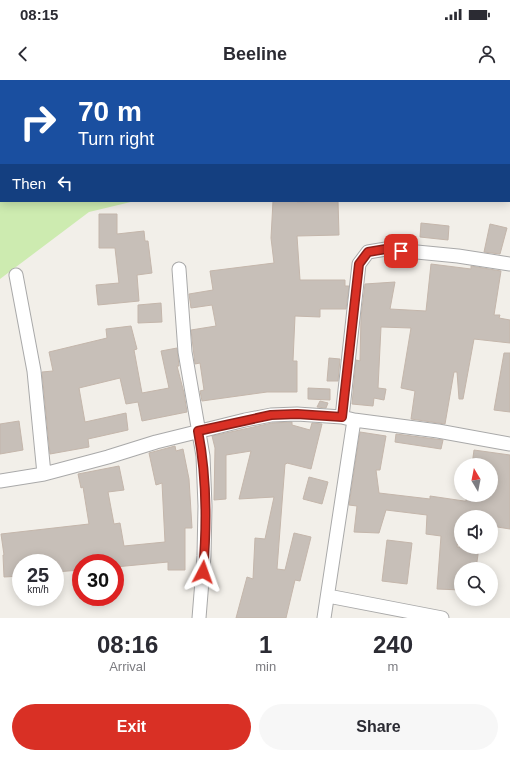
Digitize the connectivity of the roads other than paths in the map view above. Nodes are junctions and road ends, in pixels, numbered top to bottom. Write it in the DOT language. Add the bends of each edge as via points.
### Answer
graph roads {
  1 [pos="510,264"];
  2 [pos="179,269"];
  3 [pos="16,275"];
  4 [pos="348,419"];
  5 [pos="198,431"];
  6 [pos="510,444"];
  7 [pos="44,474"];
  8 [pos="0,481"];
  9 [pos="328,596"];
  10 [pos="199,618"];
  11 [pos="324,618"];
  12 [pos="442,618"];
  1 -- 4 [label="street" via="386,249 368,252 359,264"];
  2 -- 5 [label="street" via="185,352"];
  3 -- 7 [label="street" via="34,371"];
  4 -- 5 [label="street" via="297,414 271,415"];
  4 -- 6 [label="street" via="438,430"];
  4 -- 9 [label="street"];
  5 -- 7 [label="street"];
  5 -- 10 [label="street" via="203,456 205,506"];
  7 -- 8 [label="street"];
  9 -- 11 [label="street"];
  9 -- 12 [label="street"];
}
